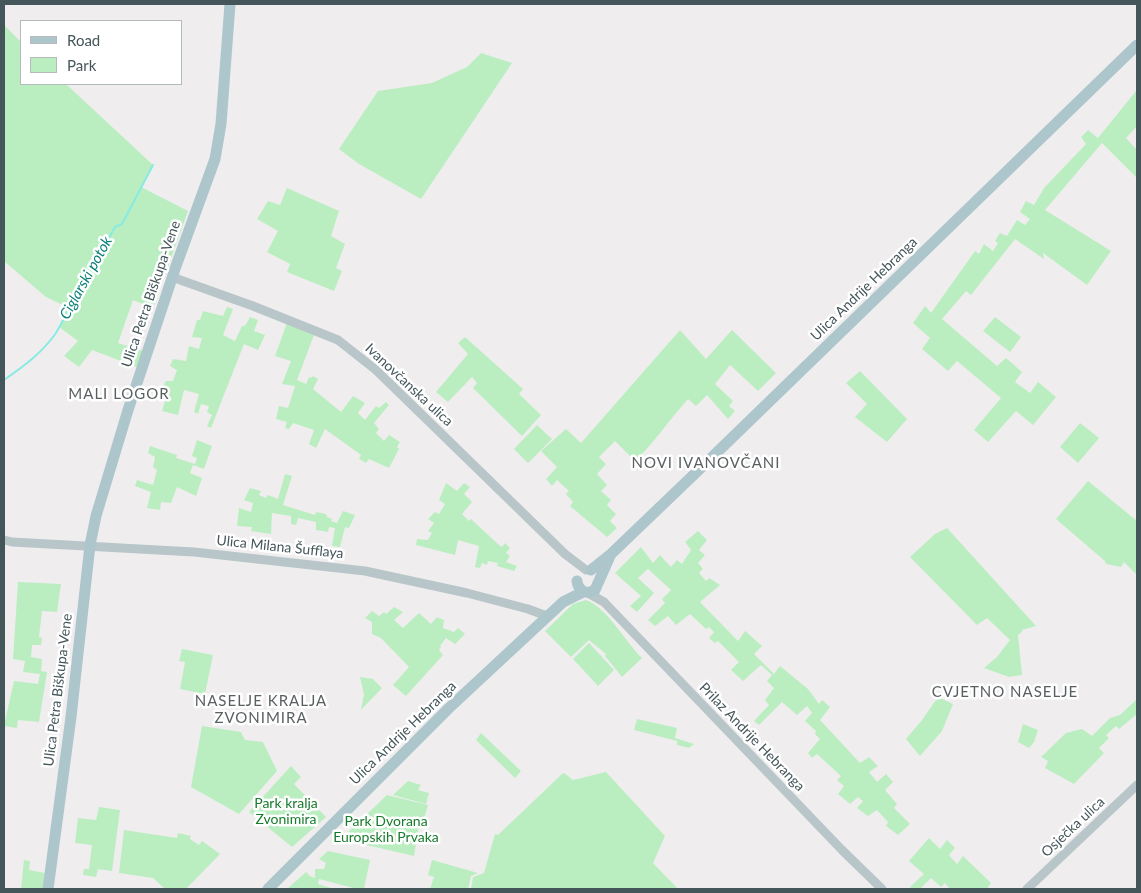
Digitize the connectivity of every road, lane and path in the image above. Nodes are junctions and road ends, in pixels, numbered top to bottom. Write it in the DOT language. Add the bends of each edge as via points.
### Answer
graph roads {
  1 [pos="230,4"];
  2 [pos="1137,45"];
  3 [pos="172,277"];
  4 [pos="4,540"];
  5 [pos="90,545"];
  6 [pos="611,554"];
  7 [pos="583,574"];
  8 [pos="599,582"];
  9 [pos="586,592"];
  10 [pos="563,602"];
  11 [pos="604,602"];
  12 [pos="547,616"];
  13 [pos="1137,785"];
  14 [pos="48,889"];
  15 [pos="268,889"];
  16 [pos="882,889"];
  17 [pos="1027,889"];
  1 -- 3 [label="main road, Ulica Petra Biškupa-Vene" via="222,122 215,158"];
  2 -- 6 [label="main road, Ulica Andrije Hebranga"];
  3 -- 5 [label="main road, Ulica Petra Biškupa-Vene" via="128,410"];
  3 -- 7 [label="street, Ivanovčanska ulica" via="338,340 376,370"];
  4 -- 5 [label="street, Ulica Milana Šufflaya"];
  5 -- 12 [label="street, Ulica Milana Šufflaya" via="194,552 365,571 467,593"];
  5 -- 14 [label="main road, Ulica Petra Biškupa-Vene"];
  6 -- 7 [label="main road, Ulica Andrije Hebranga"];
  6 -- 8 [label="main road, Ulica Andrije Hebranga"];
  7 -- 8 [label="main road" via="597,574"];
  7 -- 9 [label="main road" via="578,587"];
  7 -- 10 [label="main road, Ulica Andrije Hebranga"];
  8 -- 9 [label="main road, Ulica Andrije Hebranga" via="595,590"];
  8 -- 11 [label="street, Prilaz Andrije Hebranga"];
  9 -- 10 [label="main road, Ulica Andrije Hebranga"];
  9 -- 11 [label="street, Prilaz Andrije Hebranga"];
  10 -- 12 [label="main road, Ulica Andrije Hebranga"];
  11 -- 16 [label="street, Prilaz Andrije Hebranga"];
  12 -- 15 [label="main road, Ulica Andrije Hebranga" via="449,708"];
  13 -- 17 [label="street, Osječka ulica"];
}
